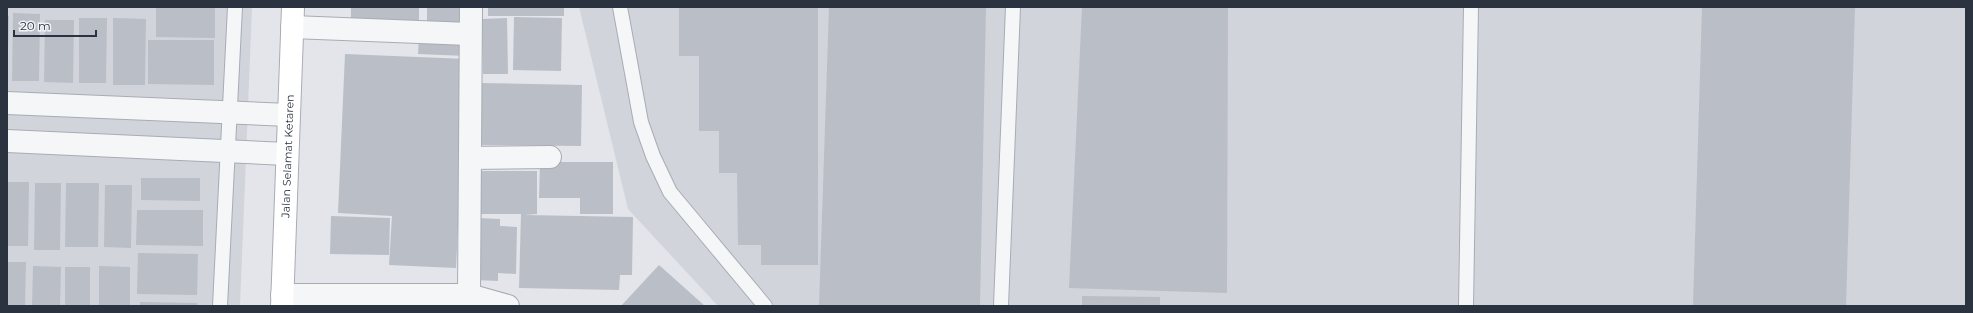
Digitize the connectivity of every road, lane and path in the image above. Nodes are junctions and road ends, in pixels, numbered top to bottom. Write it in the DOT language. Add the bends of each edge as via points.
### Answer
graph roads {
  1 [pos="235,7"];
  2 [pos="471,7"];
  3 [pos="620,7"];
  4 [pos="1013,7"];
  5 [pos="1471,7"];
  6 [pos="292,17"];
  7 [pos="470,34"];
  8 [pos="7,103"];
  9 [pos="230,113"];
  10 [pos="289,115"];
  11 [pos="7,141"];
  12 [pos="228,151"];
  13 [pos="287,154"];
  14 [pos="550,157"];
  15 [pos="470,158"];
  16 [pos="469,295"];
  17 [pos="282,300"];
  18 [pos="220,306"];
  19 [pos="508,306"];
  20 [pos="765,306"];
  21 [pos="1001,306"];
  22 [pos="1466,306"];
  1 -- 9 [label="lane"];
  2 -- 7 [label="street"];
  3 -- 20 [label="lane" via="641,122 670,192"];
  4 -- 21 [label="lane"];
  5 -- 22 [label="lane"];
  6 -- 7 [label="street"];
  6 -- 10 [label="street, Jalan Selamat Ketaren"];
  7 -- 15 [label="street"];
  8 -- 9 [label="street"];
  9 -- 10 [label="street"];
  9 -- 12 [label="lane"];
  10 -- 13 [label="street, Jalan Selamat Ketaren"];
  11 -- 12 [label="street"];
  12 -- 13 [label="street"];
  12 -- 18 [label="lane"];
  13 -- 17 [label="street, Jalan Selamat Ketaren"];
  14 -- 15 [label="street"];
  15 -- 16 [label="street"];
  16 -- 17 [label="street"];
  16 -- 19 [label="street"];
}
